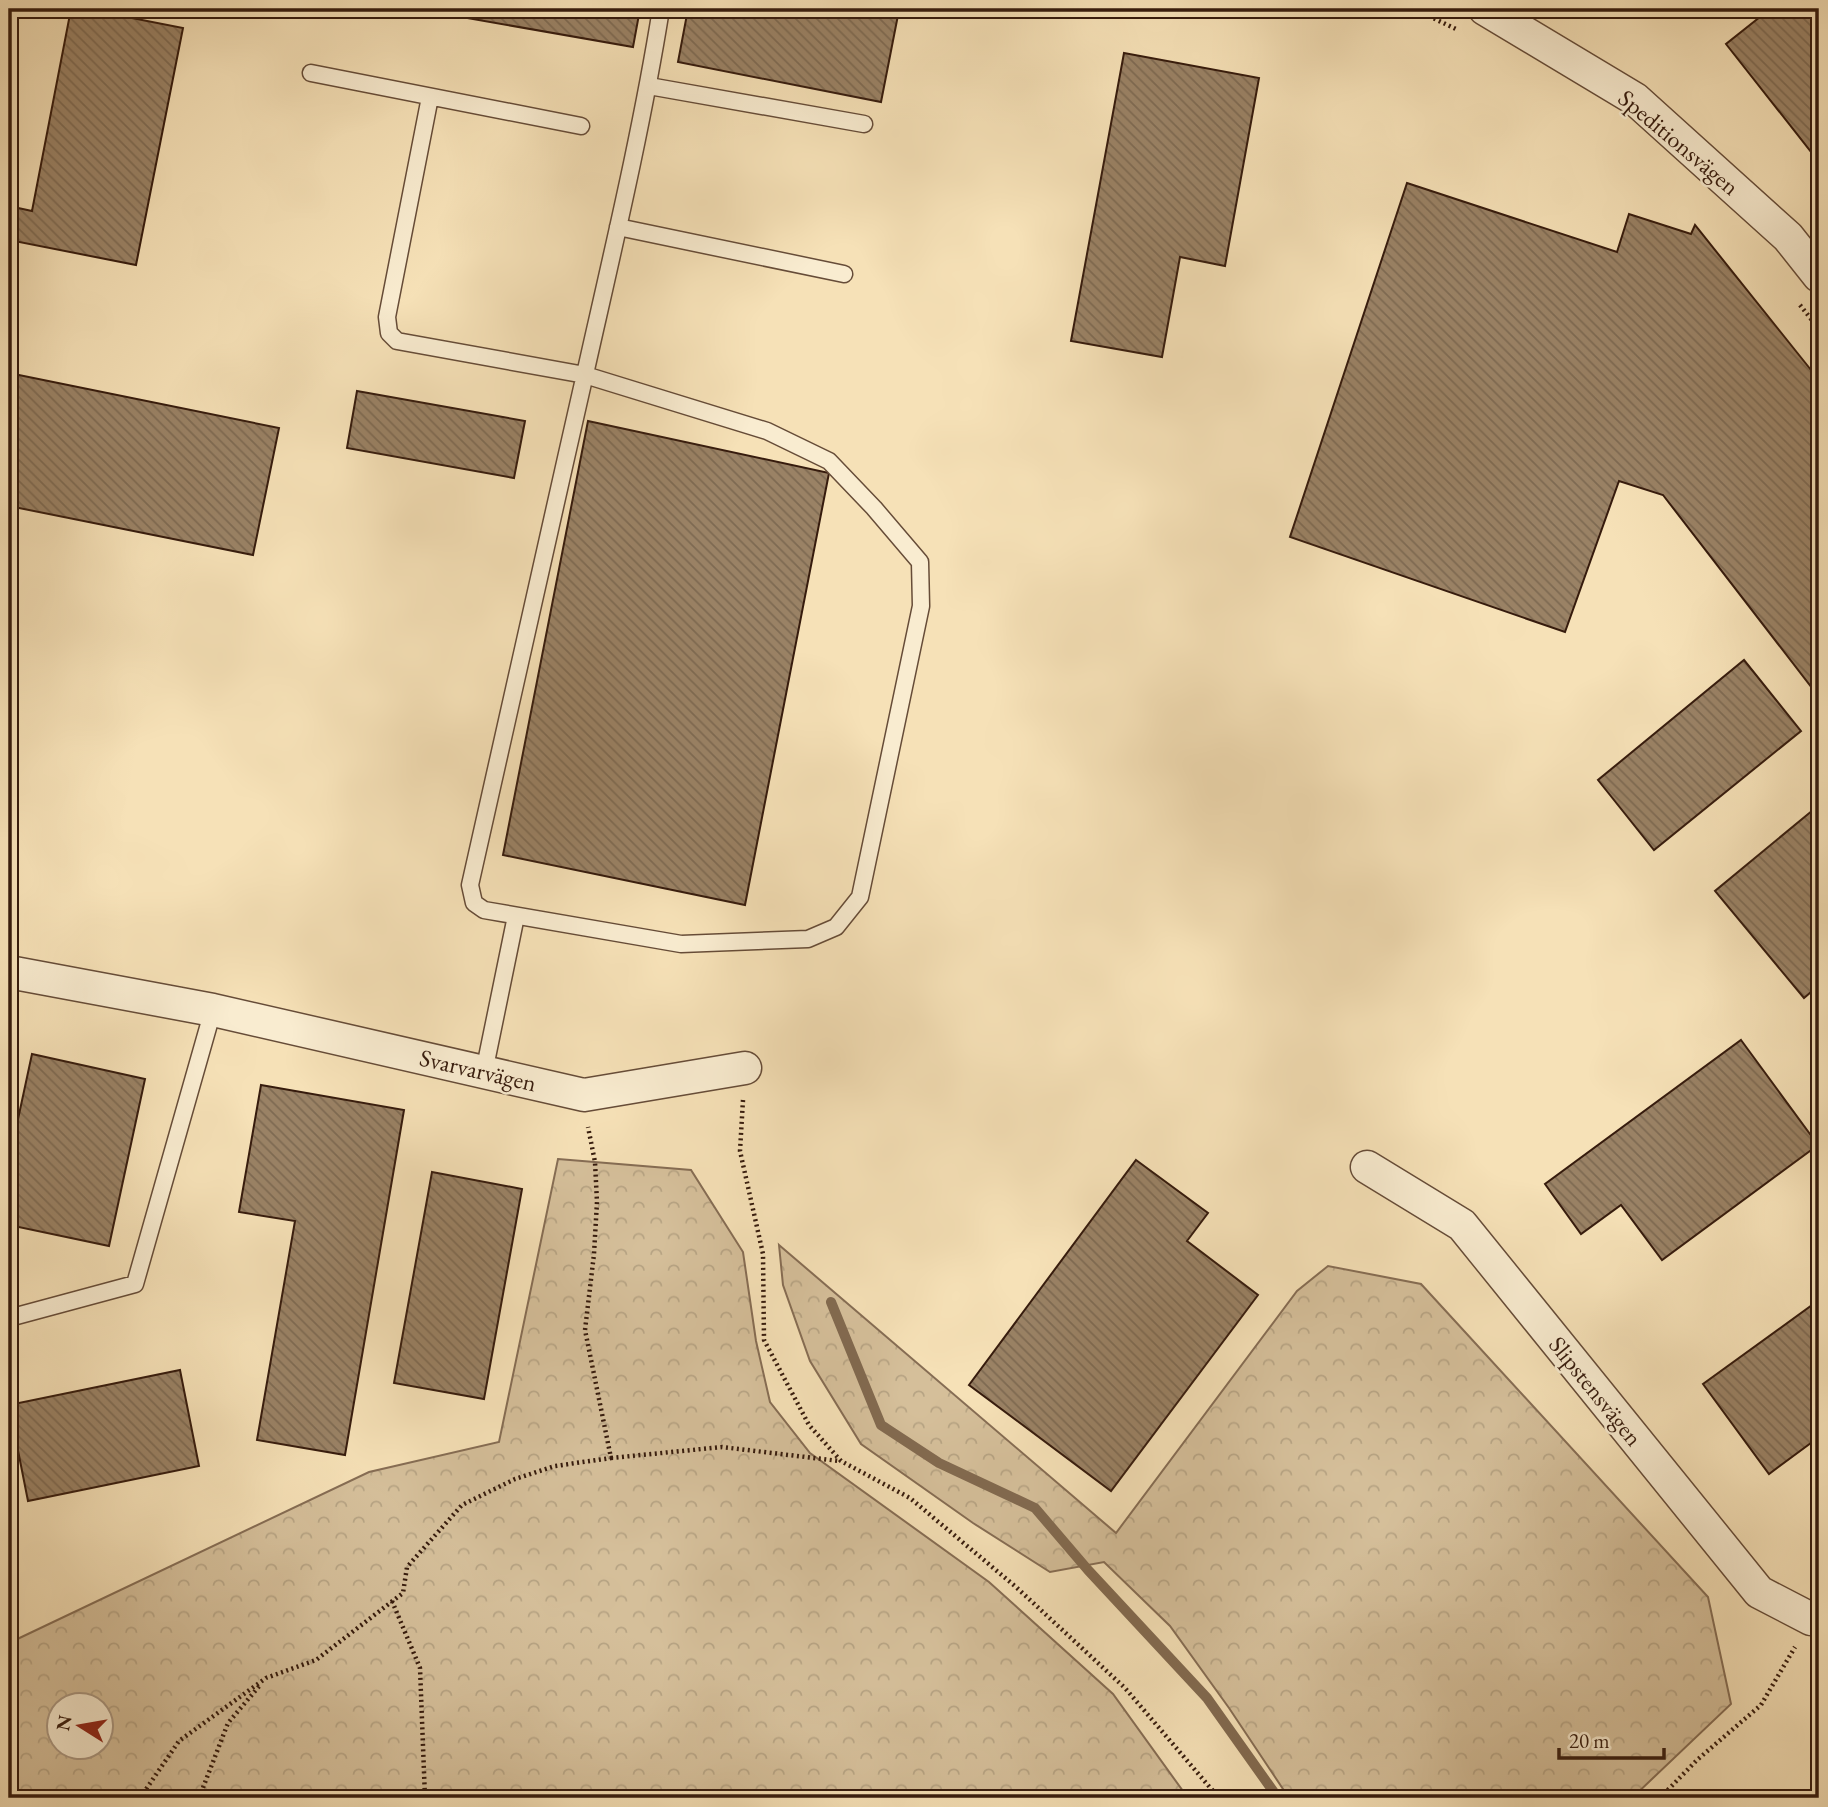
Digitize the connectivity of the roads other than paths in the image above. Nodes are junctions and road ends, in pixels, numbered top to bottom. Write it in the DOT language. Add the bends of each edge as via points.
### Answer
graph roads {
  1 [pos="661,9"];
  2 [pos="1485,9"];
  3 [pos="310,73"];
  4 [pos="649,86"];
  5 [pos="430,97"];
  6 [pos="864,124"];
  7 [pos="581,126"];
  8 [pos="618,227"];
  9 [pos="844,274"];
  10 [pos="1819,276"];
  11 [pos="585,375"];
  12 [pos="516,916"];
  13 [pos="9,972"];
  14 [pos="213,1010"];
  15 [pos="745,1068"];
  16 [pos="484,1072"];
  17 [pos="1367,1167"];
  18 [pos="9,1318"];
  19 [pos="1815,1620"];
  1 -- 4 [label="lane"];
  2 -- 10 [label="street, Speditionsvägen" via="1635,99 1788,237"];
  3 -- 5 [label="lane"];
  4 -- 6 [label="lane"];
  4 -- 8 [label="lane"];
  5 -- 7 [label="lane"];
  5 -- 11 [label="lane" via="387,317 389,333 397,341"];
  8 -- 9 [label="lane"];
  8 -- 11 [label="lane"];
  11 -- 12 [label="lane" via="470,885 474,903 484,910"];
  11 -- 12 [label="lane" via="767,431 829,461 920,562 921,606 860,897 836,927 808,939 681,944"];
  12 -- 16 [label="lane"];
  13 -- 14 [label="street, Svarvarvägen"];
  14 -- 16 [label="street, Svarvarvägen"];
  14 -- 18 [label="lane" via="135,1284"];
  15 -- 16 [label="street, Svarvarvägen" via="584,1095"];
  17 -- 19 [label="street, Slipstensvägen" via="1462,1225 1759,1592"];
}
